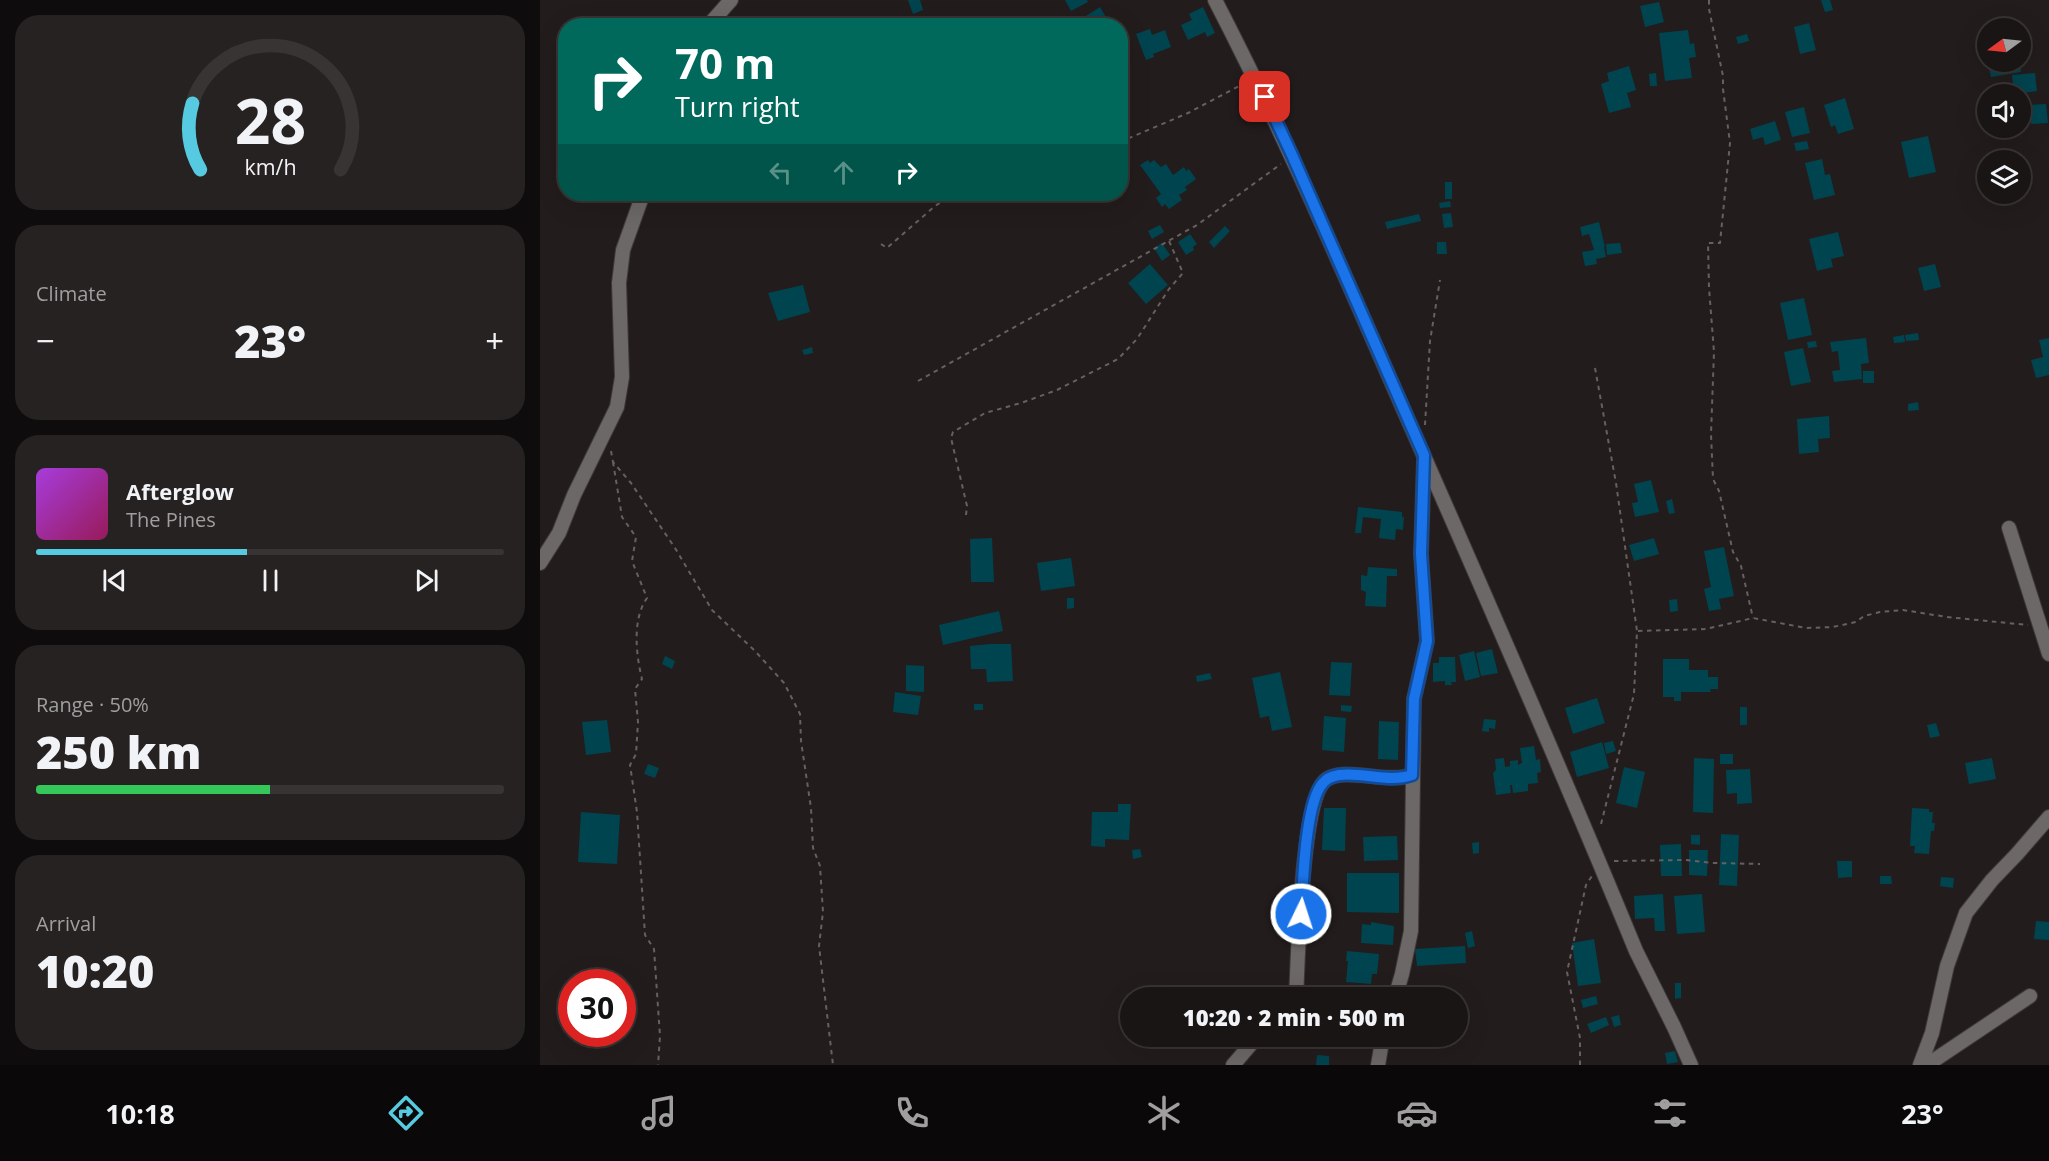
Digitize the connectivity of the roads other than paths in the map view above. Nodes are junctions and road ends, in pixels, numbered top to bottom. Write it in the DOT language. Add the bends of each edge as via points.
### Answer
graph roads {
  1 [pos="731,0"];
  2 [pos="1215,0"];
  3 [pos="715,18"];
  4 [pos="640,201"];
  5 [pos="1424,455"];
  6 [pos="2008,528"];
  7 [pos="540,563"];
  8 [pos="2049,654"];
  9 [pos="1412,775"];
  10 [pos="2049,817"];
  11 [pos="1297,987"];
  12 [pos="1398,987"];
  13 [pos="2030,996"];
  14 [pos="1249,1047"];
  15 [pos="1381,1047"];
  16 [pos="1233,1065"];
  17 [pos="1378,1065"];
  18 [pos="1690,1065"];
  19 [pos="1920,1065"];
  20 [pos="1927,1065"];
  1 -- 3 [label="street"];
  2 -- 5 [label="street" via="1292,155"];
  4 -- 7 [label="street" via="623,250 619,283 622,377 617,407 559,533"];
  5 -- 9 [label="street" via="1421,554 1427,641 1414,699"];
  5 -- 18 [label="street" via="1636,951"];
  6 -- 8 [label="street"];
  9 -- 11 [label="street" via="1394,779 1337,776 1321,784 1305,851"];
  9 -- 12 [label="street" via="1411,931"];
  10 -- 19 [label="street" via="1966,913"];
  13 -- 20 [label="street"];
  14 -- 16 [label="street"];
  15 -- 17 [label="street"];
}
